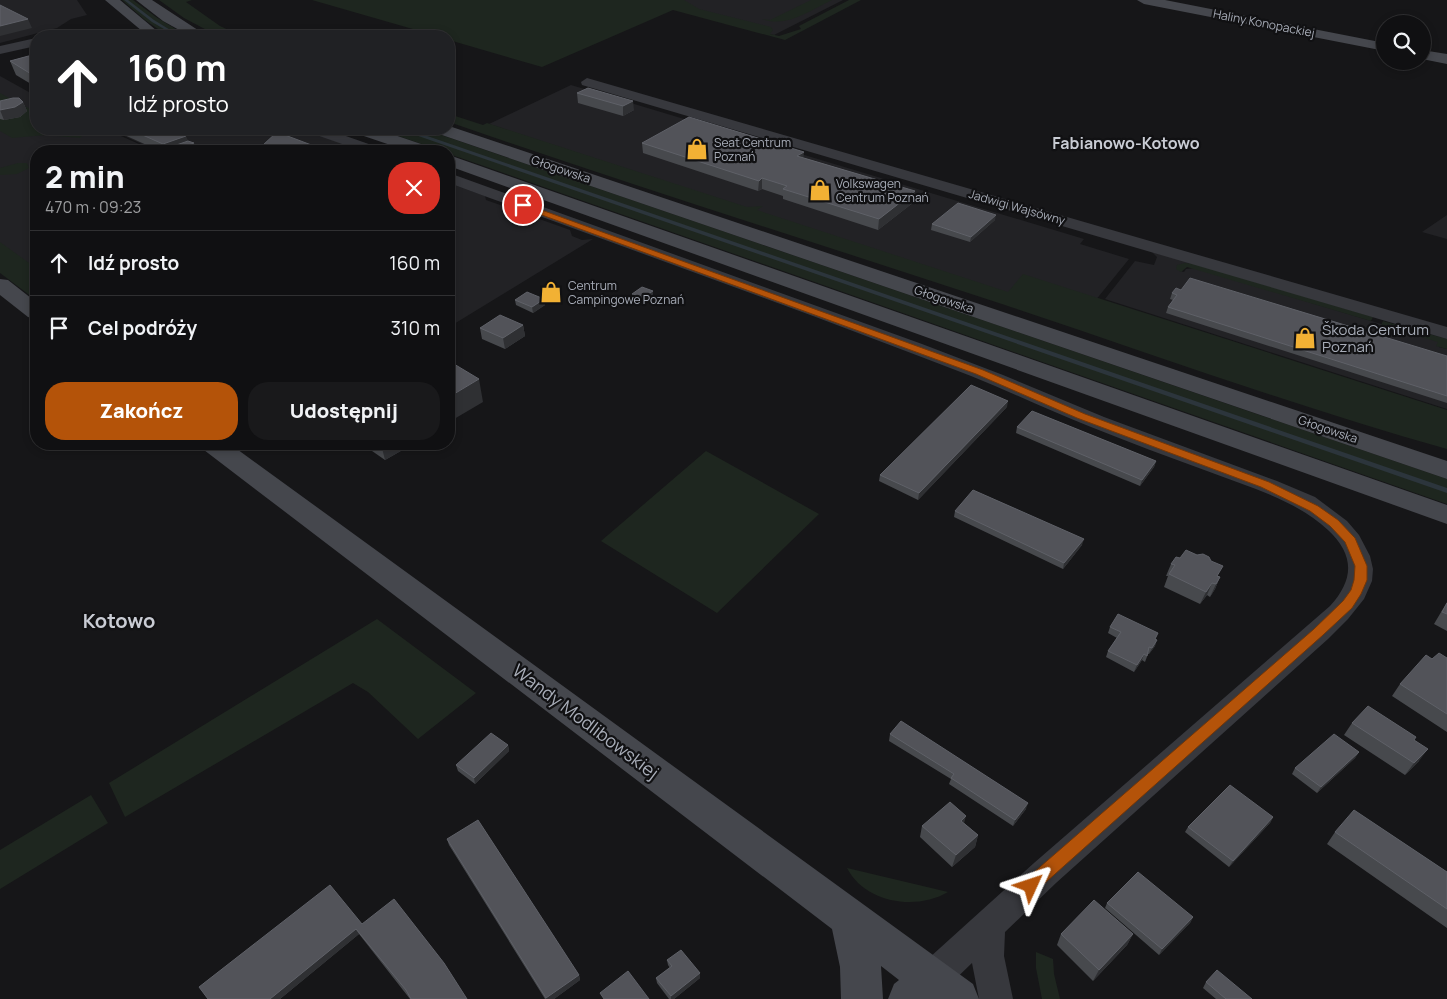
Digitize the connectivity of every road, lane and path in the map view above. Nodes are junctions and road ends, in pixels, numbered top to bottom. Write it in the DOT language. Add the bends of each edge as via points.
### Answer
graph roads {
  1 [pos="112,0"];
  2 [pos="143,0"];
  3 [pos="1144,0"];
  4 [pos="149,30"];
  5 [pos="189,30"];
  6 [pos="30,43"];
  7 [pos="1376,45"];
  8 [pos="0,50"];
  9 [pos="1431,56"];
  10 [pos="1447,59"];
  11 [pos="587,82"];
  12 [pos="455,133"];
  13 [pos="330,135"];
  14 [pos="378,135"];
  15 [pos="358,145"];
  16 [pos="407,145"];
  17 [pos="455,162"];
  18 [pos="455,180"];
  19 [pos="0,286"];
  20 [pos="30,308"];
  21 [pos="1447,333"];
  22 [pos="221,450"];
  23 [pos="1447,468"];
  24 [pos="1441,513"];
  25 [pos="848,916"];
  26 [pos="989,924"];
  27 [pos="933,992"];
  28 [pos="862,999"];
  29 [pos="996,999"];
  1 -- 4 [label="main road"];
  2 -- 5 [label="main road"];
  3 -- 7 [label="main road, Haliny Konopackiej"];
  6 -- 8 [label="street"];
  9 -- 10 [label="main road"];
  11 -- 21 [label="street, Jadwigi Wajsówny"];
  12 -- 23 [label="main road, Głogowska"];
  13 -- 15 [label="street"];
  14 -- 16 [label="main road"];
  17 -- 24 [label="main road, Głogowska"];
  18 -- 26 [label="street" via="979,372 1084,417 1278,490 1327,518 1350,540 1361,566 1359,586 1347,604"];
  19 -- 20 [label="main road"];
  22 -- 25 [label="main road, Wandy Modlibowskiej"];
  25 -- 27 [label="main road, Wandy Modlibowskiej"];
  25 -- 28 [label="main road" via="859,947 863,972"];
  26 -- 27 [label="street"];
  26 -- 29 [label="street" via="987,956"];
}
